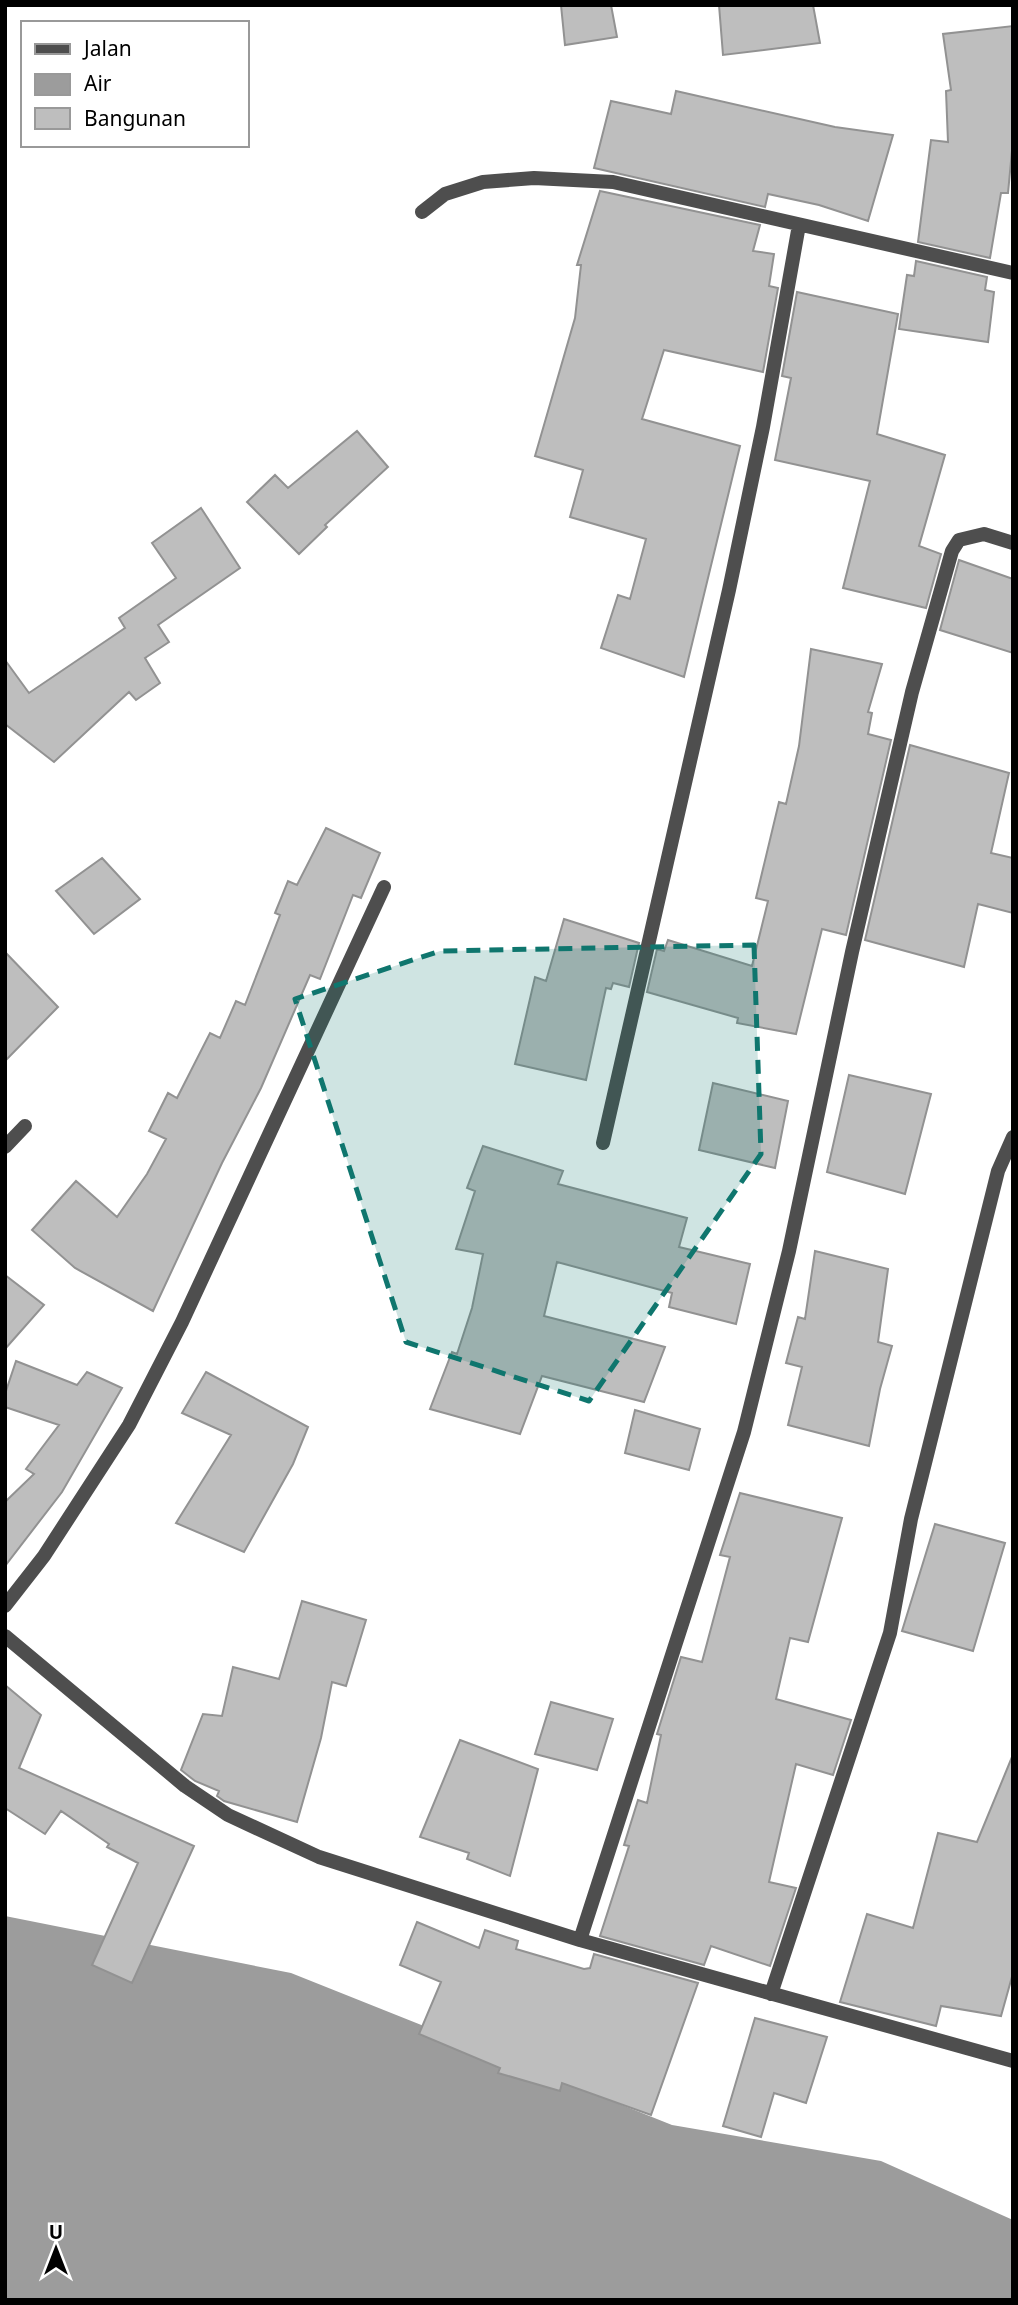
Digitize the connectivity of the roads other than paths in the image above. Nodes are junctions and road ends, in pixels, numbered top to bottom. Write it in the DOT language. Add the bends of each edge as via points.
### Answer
graph roads {
  1 [pos="422,212"];
  2 [pos="799,225"];
  3 [pos="1013,273"];
  4 [pos="1013,543"];
  5 [pos="384,887"];
  6 [pos="25,1126"];
  7 [pos="1013,1137"];
  8 [pos="603,1143"];
  9 [pos="5,1147"];
  10 [pos="5,1606"];
  11 [pos="5,1636"];
  12 [pos="580,1940"];
  13 [pos="771,1994"];
  14 [pos="1013,2060"];
  1 -- 2 [label="street" via="445,194 483,181 534,178 613,182"];
  2 -- 3 [label="street"];
  2 -- 8 [label="street" via="729,590"];
  4 -- 12 [label="street" via="976,534 959,540 951,551 882,817 789,1251 744,1432"];
  5 -- 10 [label="street" via="182,1322 129,1425 44,1556"];
  6 -- 9 [label="street"];
  7 -- 13 [label="street" via="998,1171 914,1506 890,1633"];
  11 -- 12 [label="street" via="142,1752 228,1815 319,1857"];
  12 -- 13 [label="street"];
  13 -- 14 [label="street"];
}
